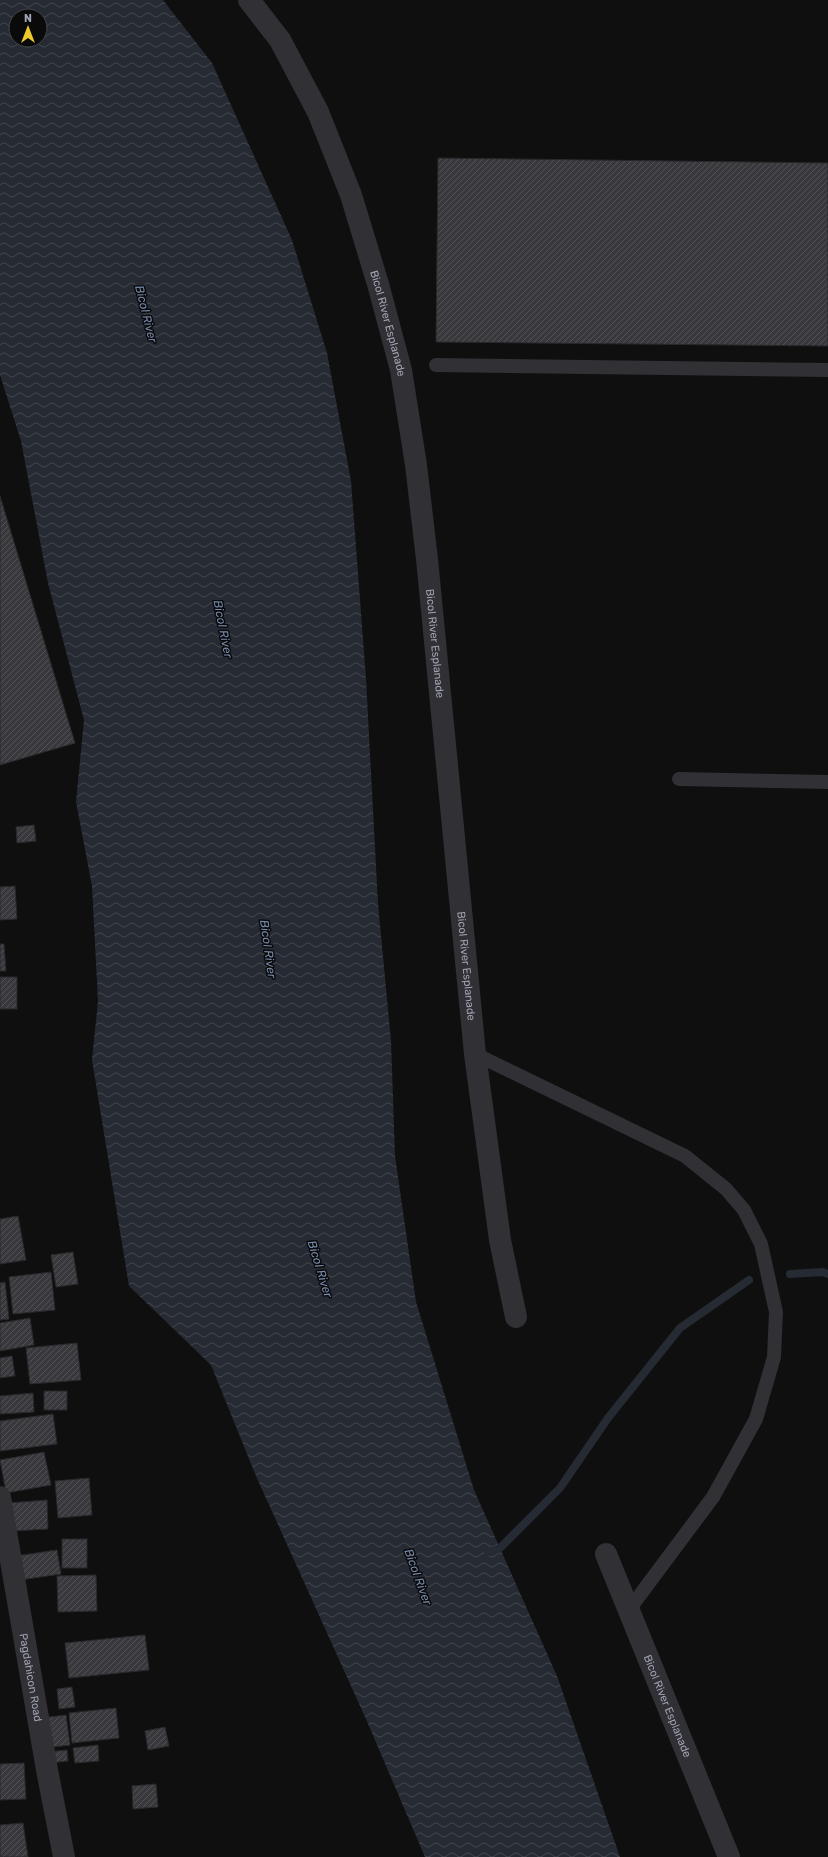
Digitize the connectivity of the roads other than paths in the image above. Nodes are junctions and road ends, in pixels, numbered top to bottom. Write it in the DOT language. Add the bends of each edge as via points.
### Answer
graph roads {
  1 [pos="249,0"];
  2 [pos="436,365"];
  3 [pos="828,370"];
  4 [pos="679,779"];
  5 [pos="828,782"];
  6 [pos="475,1054"];
  7 [pos="516,1317"];
  8 [pos="0,1497"];
  9 [pos="606,1554"];
  10 [pos="628,1611"];
  11 [pos="64,1857"];
  12 [pos="729,1857"];
  1 -- 6 [label="street, Bicol River Esplanade" via="280,40 318,112 351,195 401,370 427,559"];
  2 -- 3 [label="lane"];
  4 -- 5 [label="lane"];
  6 -- 7 [label="street, Bicol River Esplanade" via="500,1240"];
  6 -- 10 [label="lane" via="685,1156 726,1189 744,1210 761,1244 776,1312 774,1358 756,1419 713,1497"];
  8 -- 11 [label="street, Pagdahicon Road"];
  9 -- 10 [label="street, Bicol River Esplanade"];
  10 -- 12 [label="street, Bicol River Esplanade"];
}
